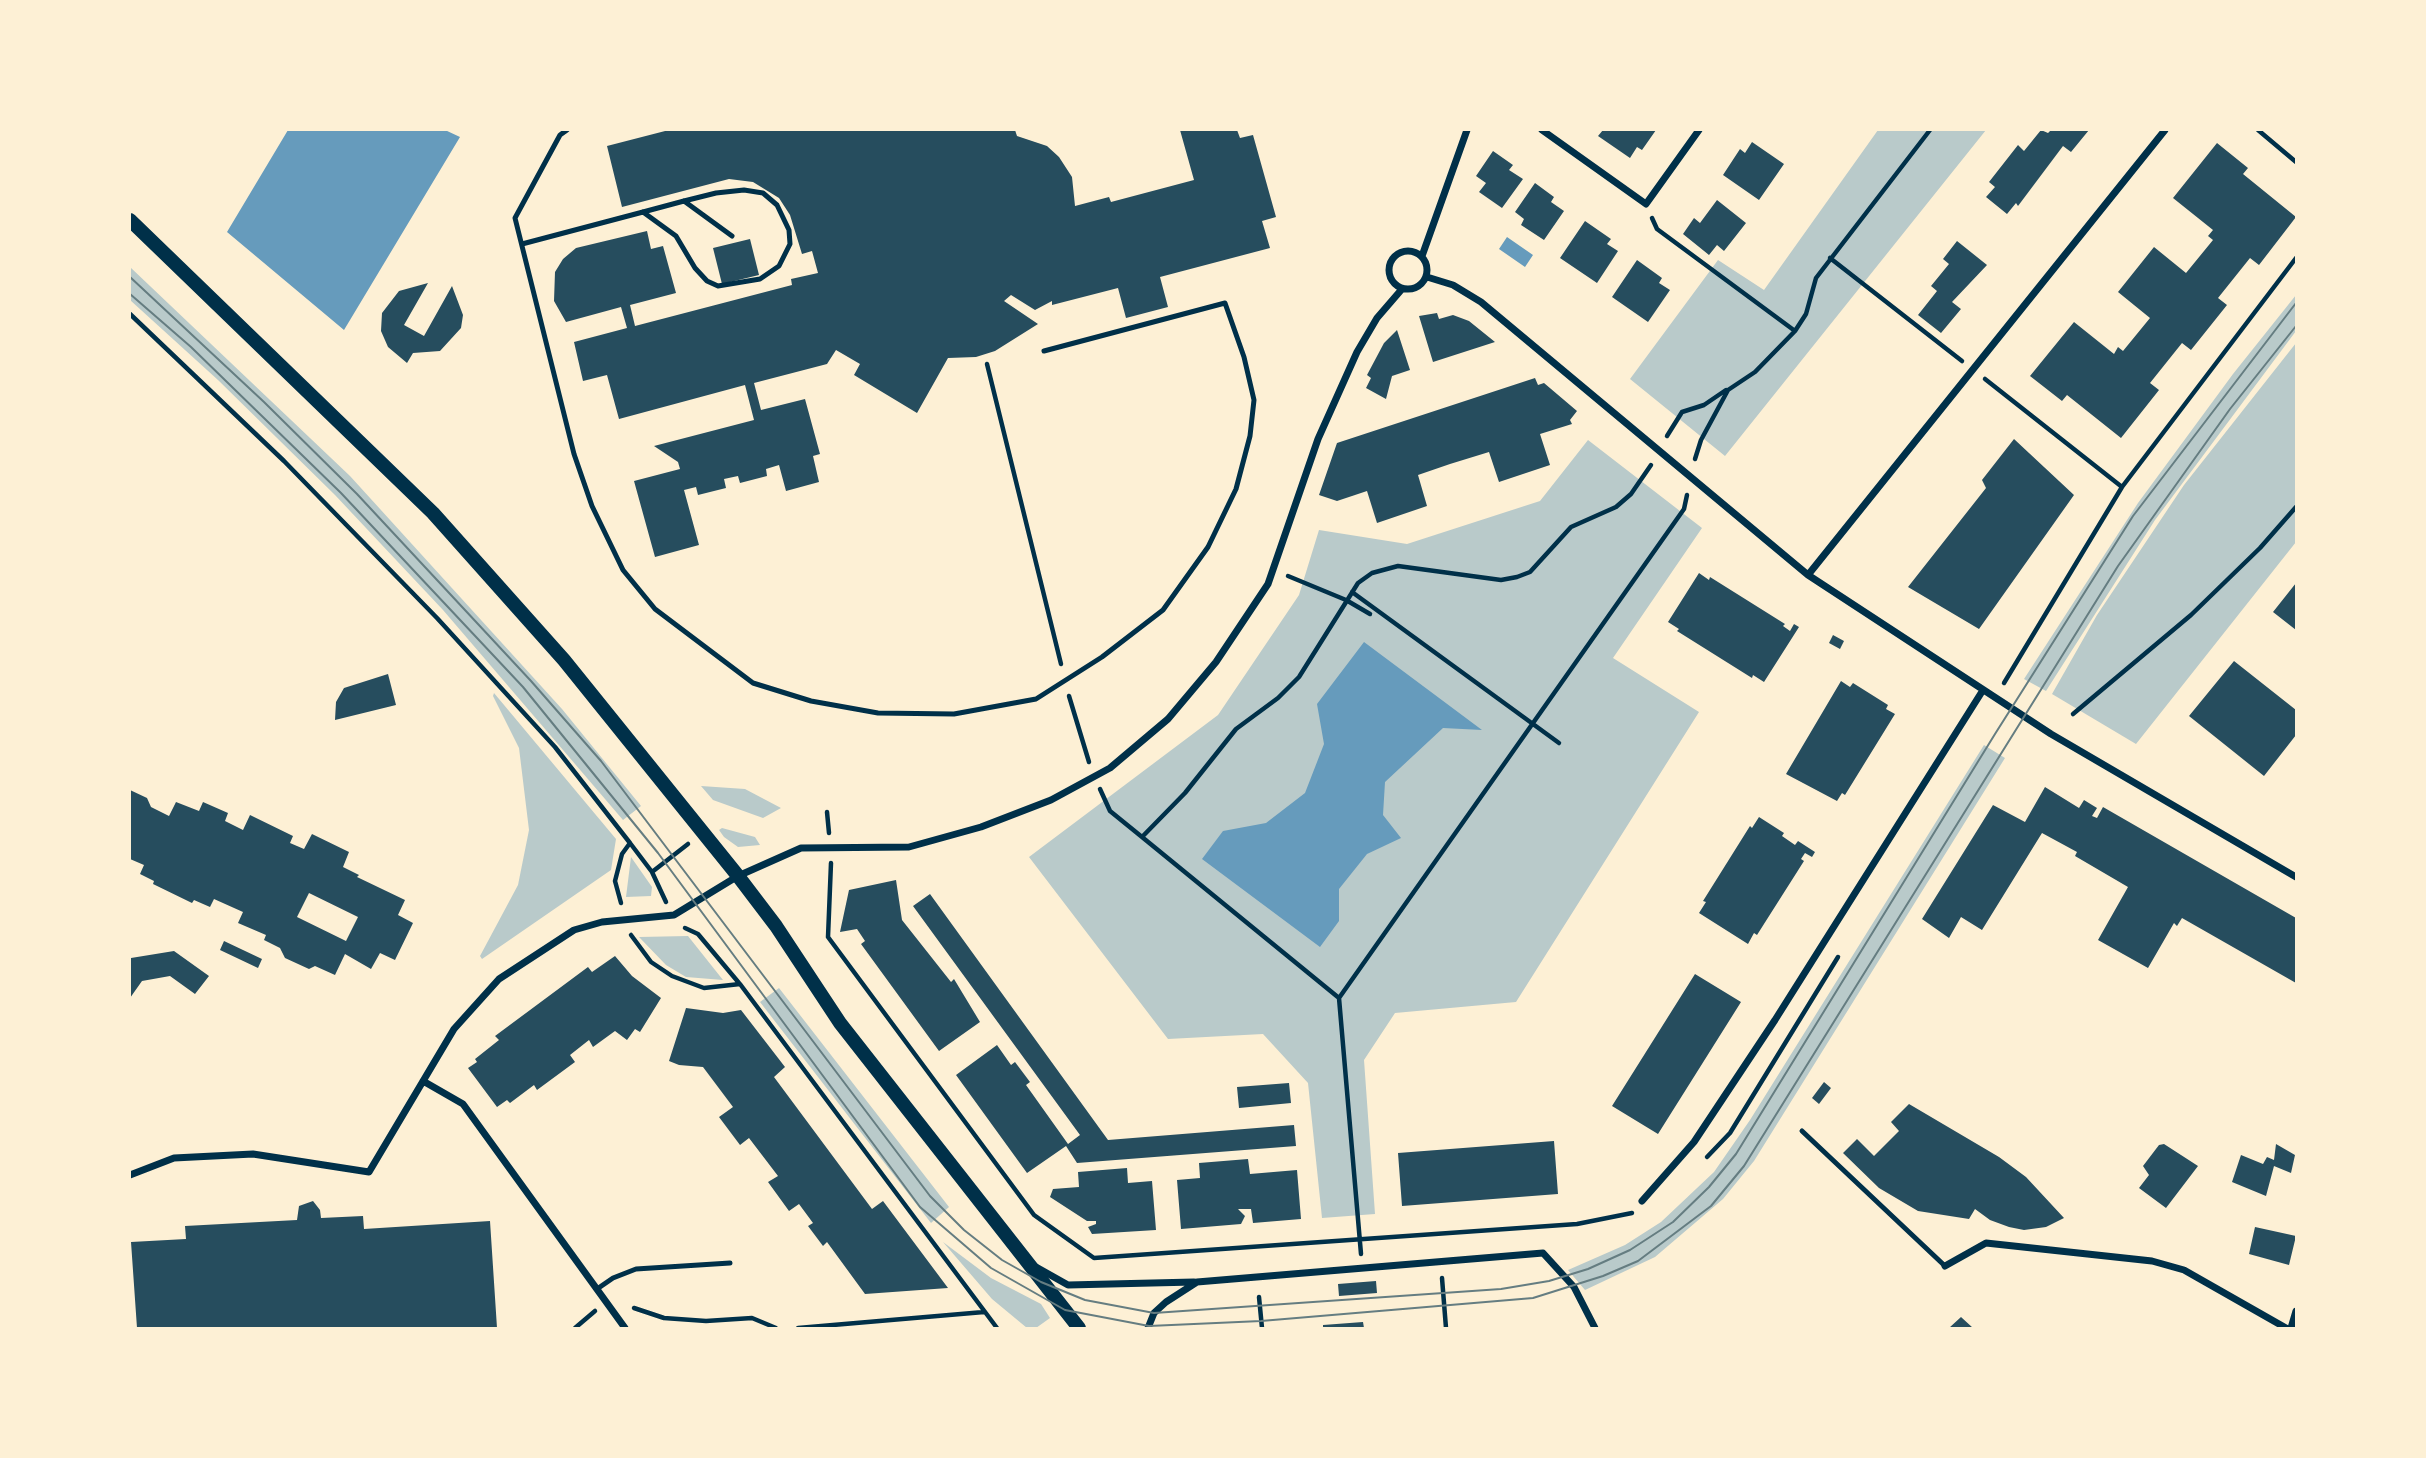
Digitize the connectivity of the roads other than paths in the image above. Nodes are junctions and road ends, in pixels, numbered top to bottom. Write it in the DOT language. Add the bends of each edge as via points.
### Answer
graph roads {
  1 [pos="567,130"];
  2 [pos="1467,130"];
  3 [pos="1542,130"];
  4 [pos="1699,130"];
  5 [pos="2165,130"];
  6 [pos="684,201"];
  7 [pos="643,212"];
  8 [pos="130,220"];
  9 [pos="732,236"];
  10 [pos="522,244"];
  11 [pos="1422,256"];
  12 [pos="1427,277"];
  13 [pos="1402,289"];
  14 [pos="1044,351"];
  15 [pos="1808,575"];
  16 [pos="1983,690"];
  17 [pos="738,876"];
  18 [pos="2297,877"];
  19 [pos="423,1081"];
  20 [pos="1802,1131"];
  21 [pos="130,1175"];
  22 [pos="1642,1200"];
  23 [pos="1023,1260"];
  24 [pos="730,1264"];
  25 [pos="1945,1266"];
  26 [pos="1197,1282"];
  27 [pos="597,1289"];
  28 [pos="2297,1311"];
  29 [pos="625,1328"];
  30 [pos="1079,1328"];
  31 [pos="1148,1328"];
  32 [pos="1595,1328"];
  33 [pos="2286,1328"];
  34 [pos="2291,1328"];
  1 -- 10 [label="lane" via="515,218"];
  2 -- 11 [label="street"];
  3 -- 4 [label="street" via="1646,204"];
  5 -- 15 [label="street"];
  6 -- 7 [label="lane"];
  6 -- 7 [label="lane" via="744,190 763,193 777,205 789,230 790,244 779,266 760,279 718,286 695,268 676,236"];
  6 -- 9 [label="lane"];
  7 -- 10 [label="lane"];
  8 -- 17 [label="main road" via="433,513 564,660"];
  10 -- 14 [label="lane" via="574,454 592,506 623,570 654,609 753,683 811,701 878,713 954,714 1036,699 1163,610 1208,547 1236,489 1254,400 1224,303"];
  11 -- 12 [label="street" via="1428,265"];
  11 -- 13 [label="street" via="1412,250 1391,260 1392,283"];
  12 -- 13 [label="street" via="1417,288"];
  12 -- 15 [label="street" via="1453,285 1481,302"];
  13 -- 17 [label="street" via="1357,352 1318,439 1268,584 1216,662 1168,719 1110,768 1051,800 909,847 801,848"];
  15 -- 16 [label="street"];
  16 -- 18 [label="street"];
  16 -- 22 [label="street" via="1695,1142"];
  17 -- 19 [label="street" via="674,915 639,916 574,930 499,979 454,1029"];
  17 -- 23 [label="main road" via="840,1023"];
  19 -- 21 [label="street" via="369,1172 253,1154 174,1157"];
  19 -- 27 [label="street" via="463,1104"];
  20 -- 25 [label="lane"];
  23 -- 26 [label="street" via="1068,1285"];
  23 -- 30 [label="main road"];
  24 -- 27 [label="lane" via="636,1269"];
  25 -- 33 [label="street" via="1986,1243 2152,1261 2184,1270"];
  26 -- 31 [label="street" via="1166,1301"];
  26 -- 32 [label="street" via="1543,1253 1573,1287"];
  27 -- 29 [label="street"];
  28 -- 34 [label="street"];
}
